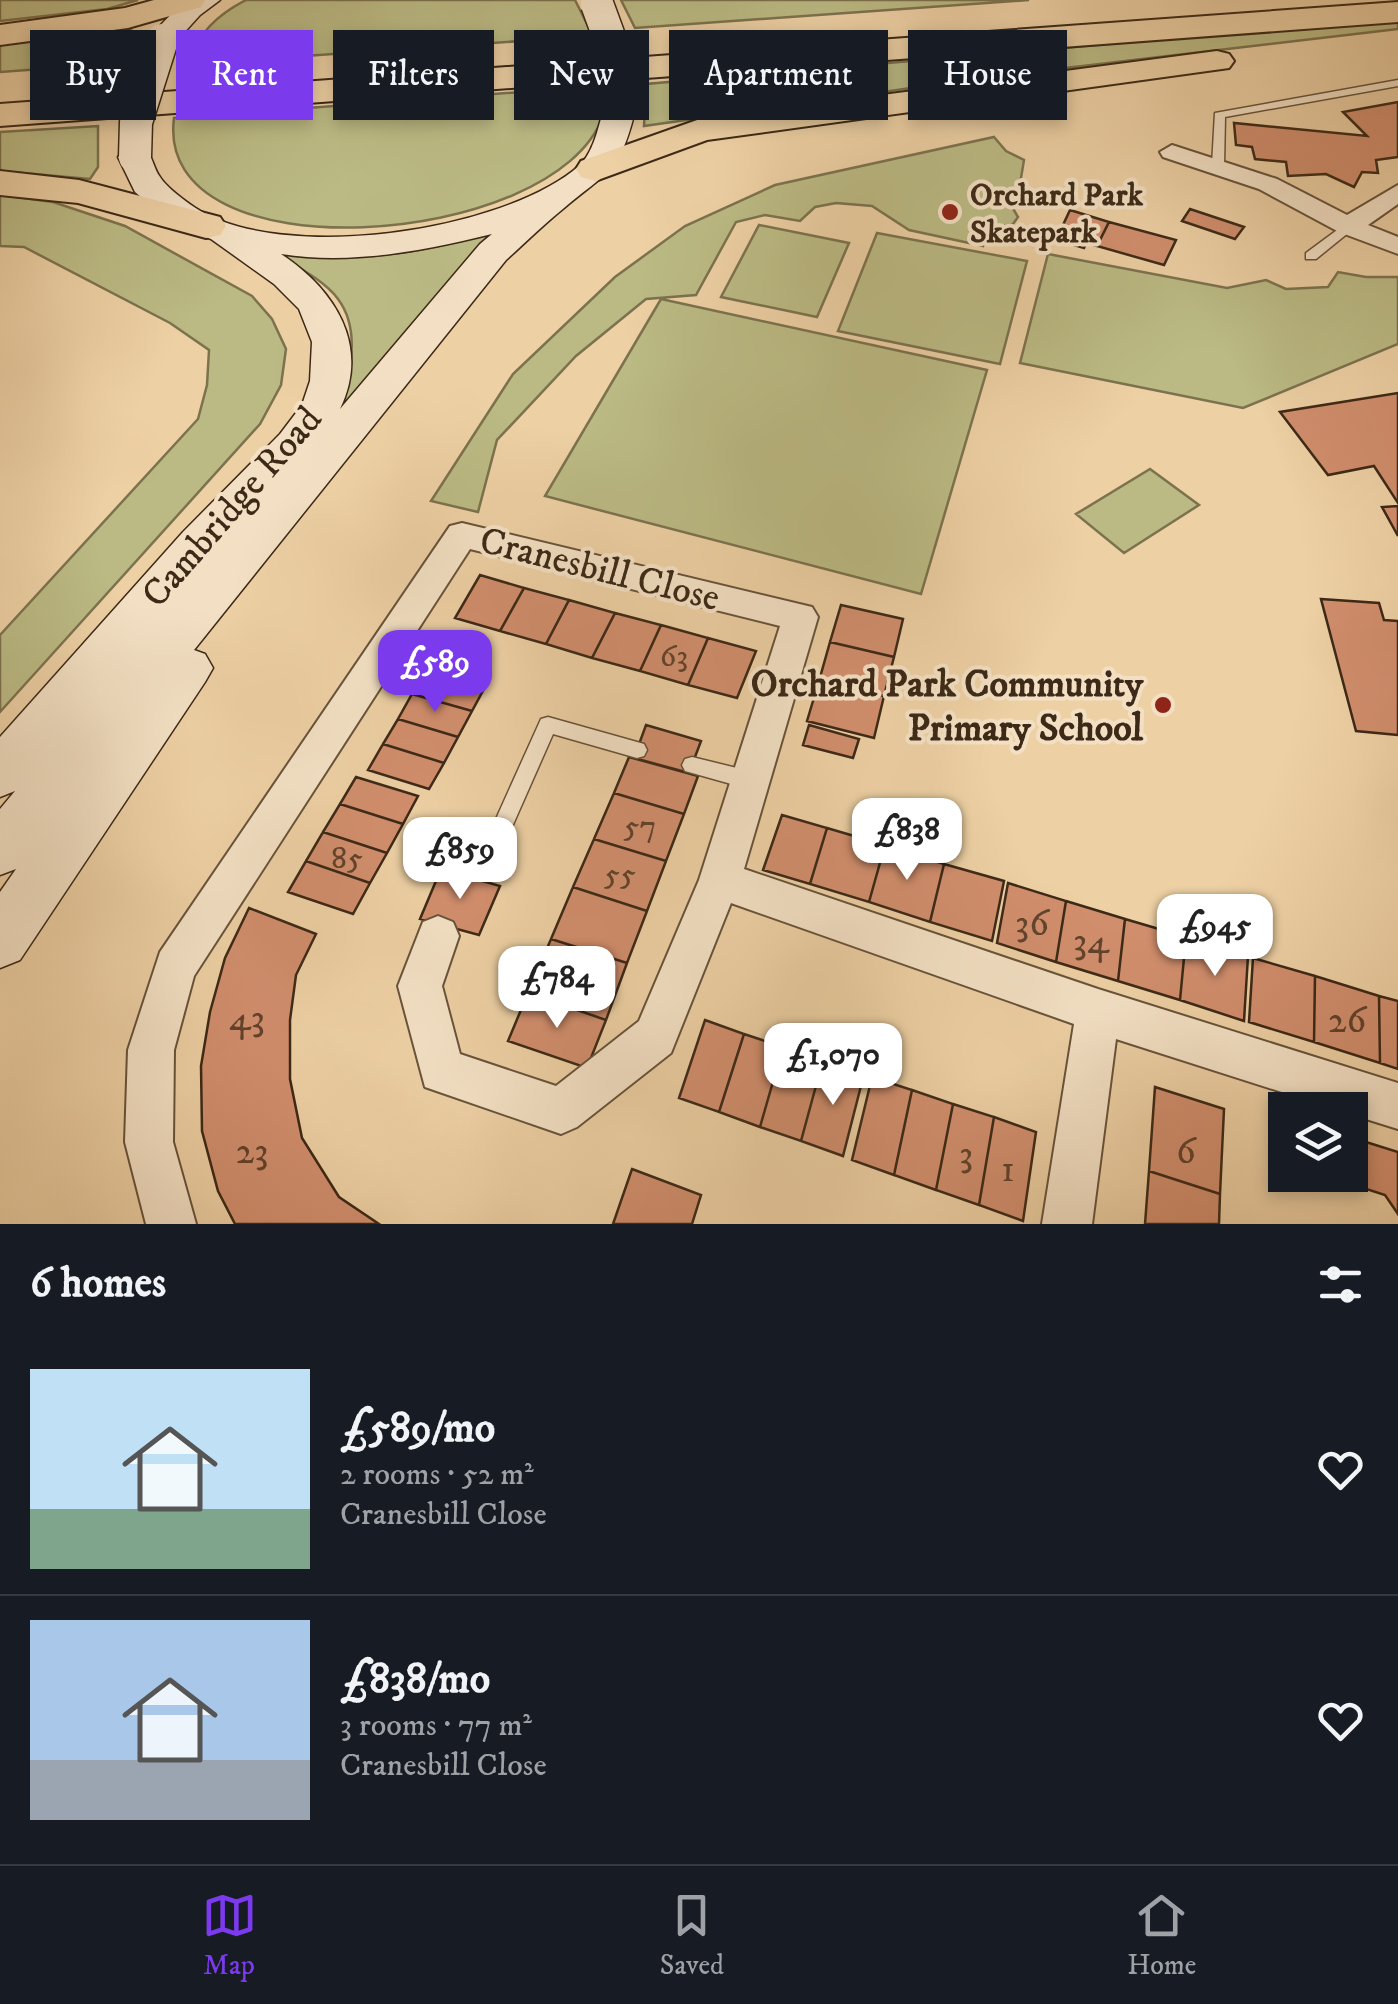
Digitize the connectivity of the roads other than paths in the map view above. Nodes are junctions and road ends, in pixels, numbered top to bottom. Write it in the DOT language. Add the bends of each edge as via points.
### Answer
graph roads {
  1 [pos="189,0"];
  2 [pos="206,0"];
  3 [pos="1254,0"];
  4 [pos="595,2"];
  5 [pos="1398,12"];
  6 [pos="0,35"];
  7 [pos="1398,37"];
  8 [pos="1398,83"];
  9 [pos="0,91"];
  10 [pos="0,115"];
  11 [pos="1172,152"];
  12 [pos="1218,166"];
  13 [pos="595,169"];
  14 [pos="0,183"];
  15 [pos="1398,192"];
  16 [pos="547,206"];
  17 [pos="1348,226"];
  18 [pos="217,231"];
  19 [pos="1398,246"];
  20 [pos="1311,256"];
  21 [pos="276,519"];
  22 [pos="638,750"];
  23 [pos="692,765"];
  24 [pos="0,774"];
  25 [pos="749,780"];
  26 [pos="501,830"];
  27 [pos="0,850"];
  28 [pos="720,880"];
  29 [pos="438,936"];
  30 [pos="0,940"];
  31 [pos="1098,1011"];
  32 [pos="1398,1106"];
  33 [pos="172,1224"];
  34 [pos="1068,1224"];
  1 -- 6 [label="highway" via="128,18"];
  2 -- 18 [label="main road, Cambridge Road, bridge" via="162,40 136,122 135,156 146,184 167,204"];
  3 -- 9 [label="highway"];
  4 -- 13 [label="main road, bridge" via="608,34 619,110"];
  5 -- 10 [label="highway"];
  7 -- 13 [label="highway" via="700,130"];
  8 -- 12 [label="lane" via="1219,116"];
  11 -- 12 [label="street"];
  12 -- 17 [label="street"];
  13 -- 16 [label="main road, Cambridge Road"];
  14 -- 18 [label="highway" via="91,192"];
  15 -- 17 [label="street"];
  16 -- 18 [label="main road" via="459,233 354,248"];
  16 -- 21 [label="main road, Cambridge Road" via="494,252"];
  17 -- 19 [label="street"];
  17 -- 20 [label="lane"];
  18 -- 24 [label="main road, Cambridge Road" via="294,280 317,307 331,335 331,379 322,406"];
  21 -- 27 [label="main road, Cambridge Road"];
  21 -- 30 [label="main road, Cambridge Road" via="190,665"];
  22 -- 26 [label="lane" via="548,725"];
  23 -- 25 [label="lane"];
  25 -- 28 [label="street, Cranesbill Close"];
  25 -- 33 [label="street, Cranesbill Close" via="800,617 462,535 175,966 152,1050 149,1142"];
  28 -- 29 [label="street, Cranesbill Close" via="655,1037 561,1112 441,1071 420,986"];
  28 -- 31 [label="street"];
  31 -- 32 [label="street"];
  31 -- 34 [label="street"];
}
